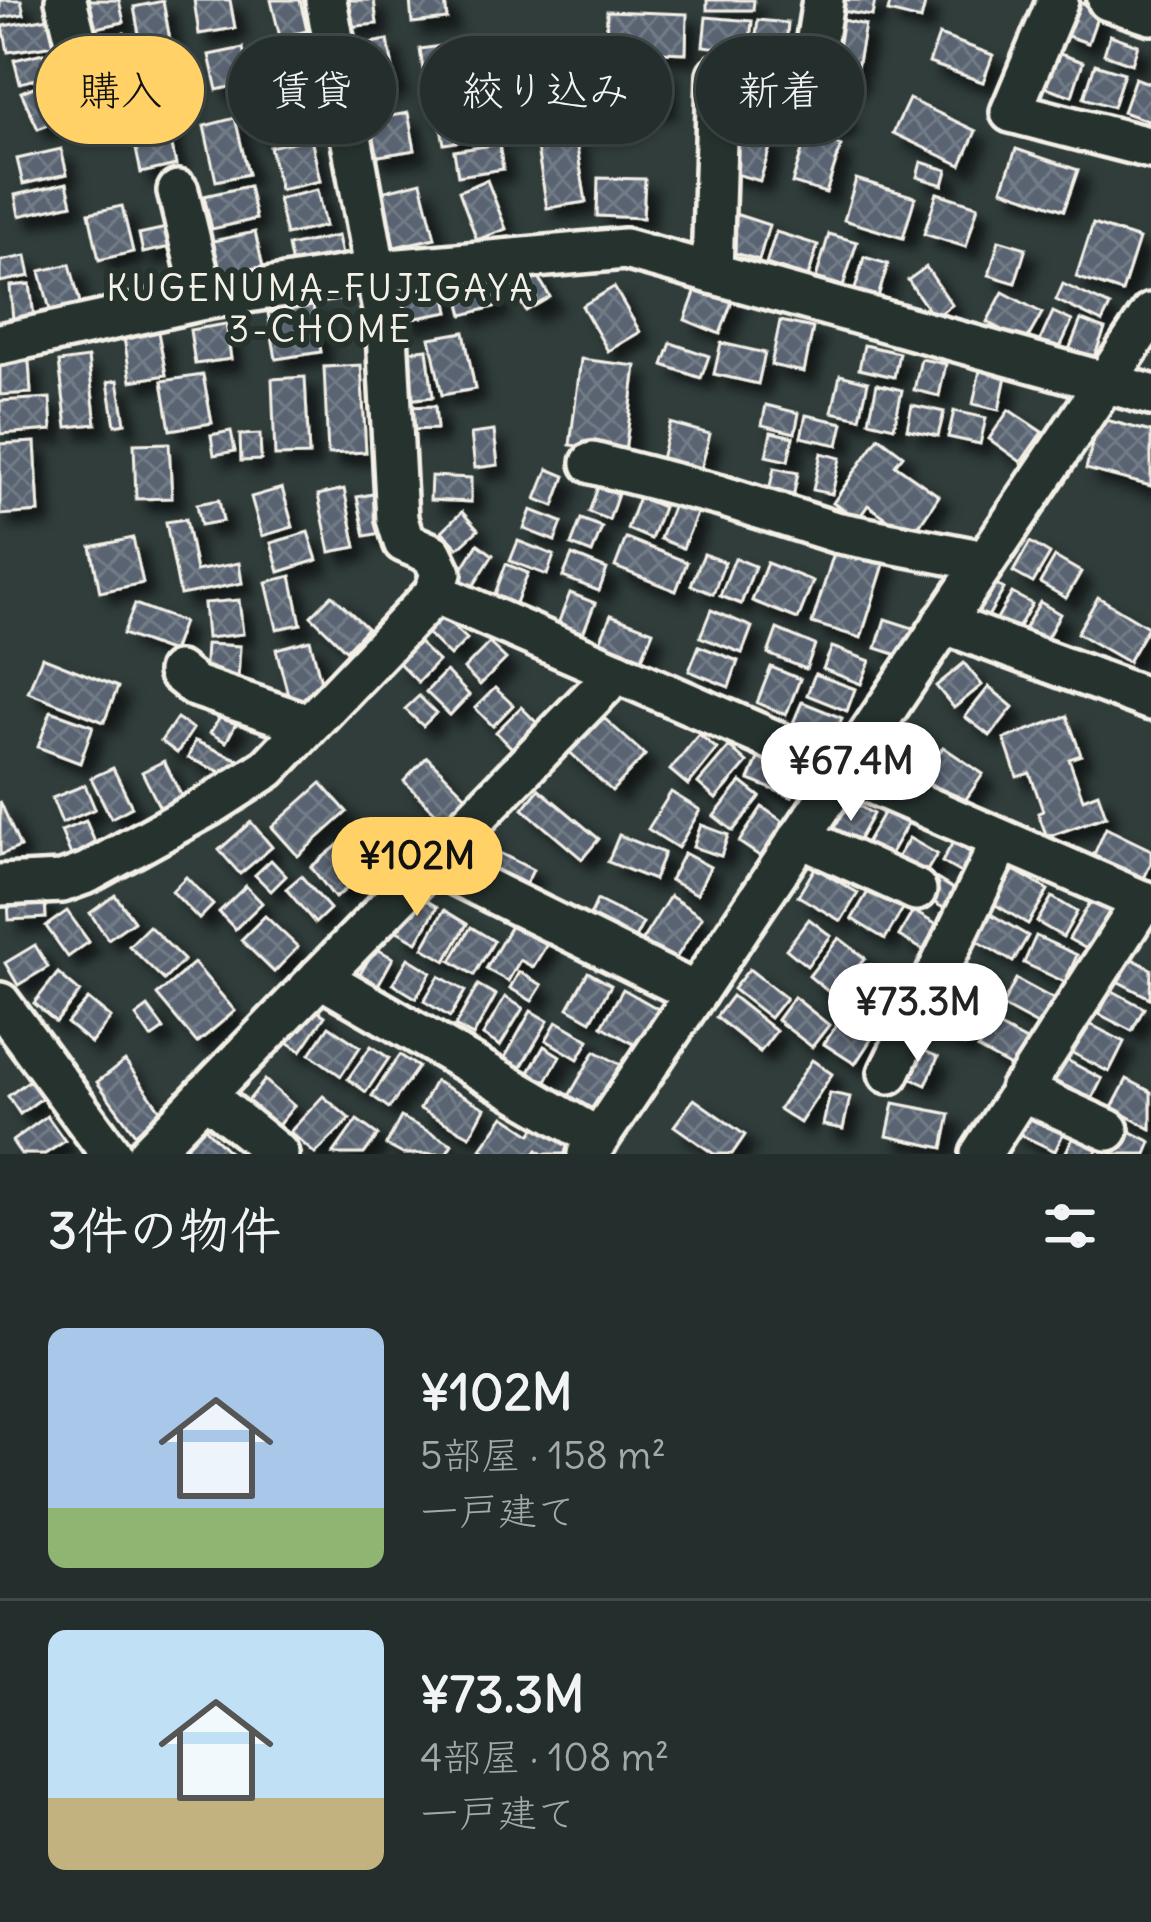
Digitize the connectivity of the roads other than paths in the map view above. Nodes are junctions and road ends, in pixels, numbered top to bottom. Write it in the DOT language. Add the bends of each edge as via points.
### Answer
graph roads {
  1 [pos="66,0"];
  2 [pos="326,0"];
  3 [pos="823,0"];
  4 [pos="1058,0"];
  5 [pos="1108,0"];
  6 [pos="1151,14"];
  7 [pos="75,36"];
  8 [pos="1151,148"];
  9 [pos="178,191"];
  10 [pos="378,271"];
  11 [pos="712,273"];
  12 [pos="204,299"];
  13 [pos="1151,314"];
  14 [pos="0,344"];
  15 [pos="1104,382"];
  16 [pos="1151,395"];
  17 [pos="592,463"];
  18 [pos="984,561"];
  19 [pos="435,593"];
  20 [pos="943,623"];
  21 [pos="178,672"];
  22 [pos="617,672"];
  23 [pos="1151,700"];
  24 [pos="307,724"];
  25 [pos="844,770"];
  26 [pos="800,837"];
  27 [pos="1001,842"];
  28 [pos="430,861"];
  29 [pos="0,885"];
  30 [pos="916,890"];
  31 [pos="1147,903"];
  32 [pos="320,977"];
  33 [pos="696,993"];
  34 [pos="0,1004"];
  35 [pos="889,1073"];
  36 [pos="1021,1090"];
  37 [pos="205,1095"];
  38 [pos="1108,1130"];
  39 [pos="593,1146"];
  40 [pos="111,1154"];
  41 [pos="148,1154"];
  42 [pos="278,1154"];
  43 [pos="981,1154"];
  1 -- 7 [label="street"];
  2 -- 10 [label="street"];
  3 -- 11 [label="street" via="812,70 718,75"];
  4 -- 8 [label="street" via="1011,112"];
  5 -- 6 [label="street"];
  9 -- 12 [label="street"];
  10 -- 11 [label="street" via="626,248"];
  10 -- 12 [label="street"];
  10 -- 19 [label="street" via="398,519 404,542 432,554 441,573"];
  11 -- 15 [label="street"];
  12 -- 14 [label="street"];
  13 -- 15 [label="street"];
  15 -- 16 [label="street"];
  15 -- 18 [label="street"];
  17 -- 18 [label="street" via="835,532"];
  18 -- 20 [label="street"];
  19 -- 22 [label="street"];
  19 -- 24 [label="street"];
  20 -- 23 [label="street"];
  20 -- 25 [label="street"];
  21 -- 24 [label="street" via="195,686"];
  22 -- 25 [label="street"];
  22 -- 28 [label="street"];
  24 -- 29 [label="street" via="268,768 87,873"];
  25 -- 26 [label="street"];
  25 -- 27 [label="street"];
  26 -- 30 [label="street"];
  26 -- 33 [label="street"];
  27 -- 31 [label="street"];
  27 -- 35 [label="street"];
  28 -- 32 [label="street"];
  28 -- 33 [label="street"];
  31 -- 36 [label="street"];
  32 -- 37 [label="street"];
  32 -- 39 [label="street"];
  33 -- 39 [label="street"];
  34 -- 40 [label="street"];
  36 -- 38 [label="street"];
  36 -- 43 [label="street"];
  37 -- 41 [label="street"];
  37 -- 42 [label="street"];
}
